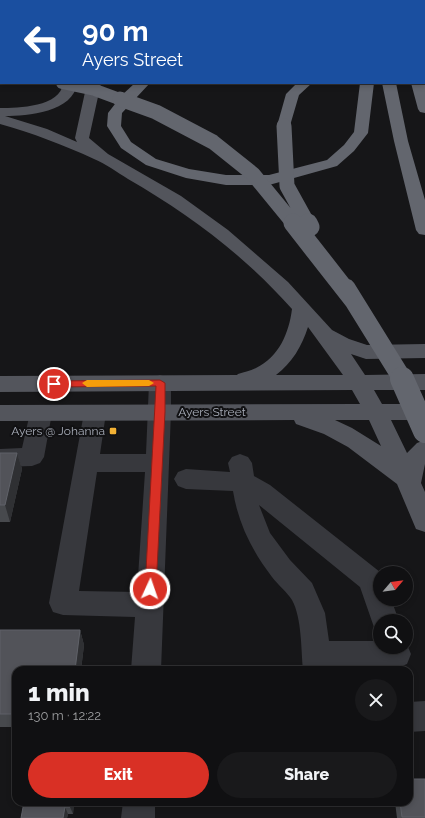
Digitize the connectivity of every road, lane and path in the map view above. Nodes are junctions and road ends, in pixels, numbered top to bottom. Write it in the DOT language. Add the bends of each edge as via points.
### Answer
graph roads {
  1 [pos="67,84"];
  2 [pos="70,84"];
  3 [pos="94,84"];
  4 [pos="142,84"];
  5 [pos="304,84"];
  6 [pos="366,84"];
  7 [pos="389,84"];
  8 [pos="418,84"];
  9 [pos="425,109"];
  10 [pos="2,119"];
  11 [pos="105,159"];
  12 [pos="425,230"];
  13 [pos="354,301"];
  14 [pos="302,308"];
  15 [pos="322,332"];
  16 [pos="425,350"];
  17 [pos="358,382"];
  18 [pos="425,382"];
  19 [pos="160,383"];
  20 [pos="233,383"];
  21 [pos="0,384"];
  22 [pos="24,384"];
  23 [pos="160,412"];
  24 [pos="375,412"];
  25 [pos="425,412"];
  26 [pos="0,413"];
  27 [pos="41,413"];
  28 [pos="95,413"];
  29 [pos="285,413"];
  30 [pos="425,432"];
  31 [pos="425,449"];
  32 [pos="0,458"];
  33 [pos="86,463"];
  34 [pos="158,463"];
  35 [pos="242,473"];
  36 [pos="186,479"];
  37 [pos="410,482"];
  38 [pos="425,522"];
  39 [pos="150,605"];
  40 [pos="383,614"];
  41 [pos="397,654"];
  42 [pos="317,662"];
  43 [pos="146,666"];
  44 [pos="413,716"];
  45 [pos="425,716"];
  46 [pos="139,806"];
  47 [pos="138,818"];
  1 -- 13 [label="highway, bridge" via="95,90 156,112 213,142 253,174"];
  2 -- 10 [label="main road" via="68,92 61,99"];
  3 -- 11 [label="main road" via="82,138 87,146"];
  4 -- 6 [label="highway" via="115,113 114,126 126,145 151,162 186,173 226,180 269,180 332,163 349,148 361,133"];
  5 -- 13 [label="highway, bridge" via="293,94 284,126 287,186"];
  7 -- 12 [label="highway" via="401,141"];
  8 -- 9 [label="highway"];
  10 -- 11 [label="main road" via="42,132"];
  11 -- 14 [label="main road" via="178,200 202,218 248,254"];
  13 -- 30 [label="highway, bridge" via="401,376"];
  14 -- 15 [label="main road"];
  14 -- 20 [label="main road" via="300,323 288,351 279,363 265,373"];
  15 -- 16 [label="main road" via="342,344 366,352"];
  15 -- 17 [label="main road"];
  17 -- 18 [label="main road"];
  17 -- 20 [label="main road"];
  17 -- 24 [label="main road"];
  19 -- 20 [label="main road"];
  19 -- 22 [label="main road"];
  19 -- 23 [label="street"];
  21 -- 22 [label="main road"];
  22 -- 27 [label="main road" via="28,397"];
  23 -- 28 [label="main road, Ayers Street"];
  23 -- 29 [label="main road, Ayers Street"];
  23 -- 34 [label="street"];
  24 -- 25 [label="main road, Ayers Street"];
  24 -- 29 [label="main road, Ayers Street"];
  24 -- 37 [label="main road"];
  26 -- 27 [label="main road, Ayers Street"];
  27 -- 28 [label="main road, Ayers Street"];
  27 -- 32 [label="street" via="32,457"];
  28 -- 33 [label="street"];
  29 -- 37 [label="main road" via="322,423 344,433 373,452"];
  31 -- 37 [label="main road" via="414,460"];
  33 -- 34 [label="street"];
  33 -- 39 [label="street" via="63,603"];
  34 -- 39 [label="street"];
  35 -- 36 [label="street"];
  35 -- 40 [label="street" via="261,492 371,580"];
  35 -- 42 [label="street" via="248,510 260,539 302,592 311,613"];
  37 -- 38 [label="main road"];
  39 -- 43 [label="street"];
  41 -- 42 [label="street"];
  44 -- 45 [label="street"];
  46 -- 47 [label="street"];
}
